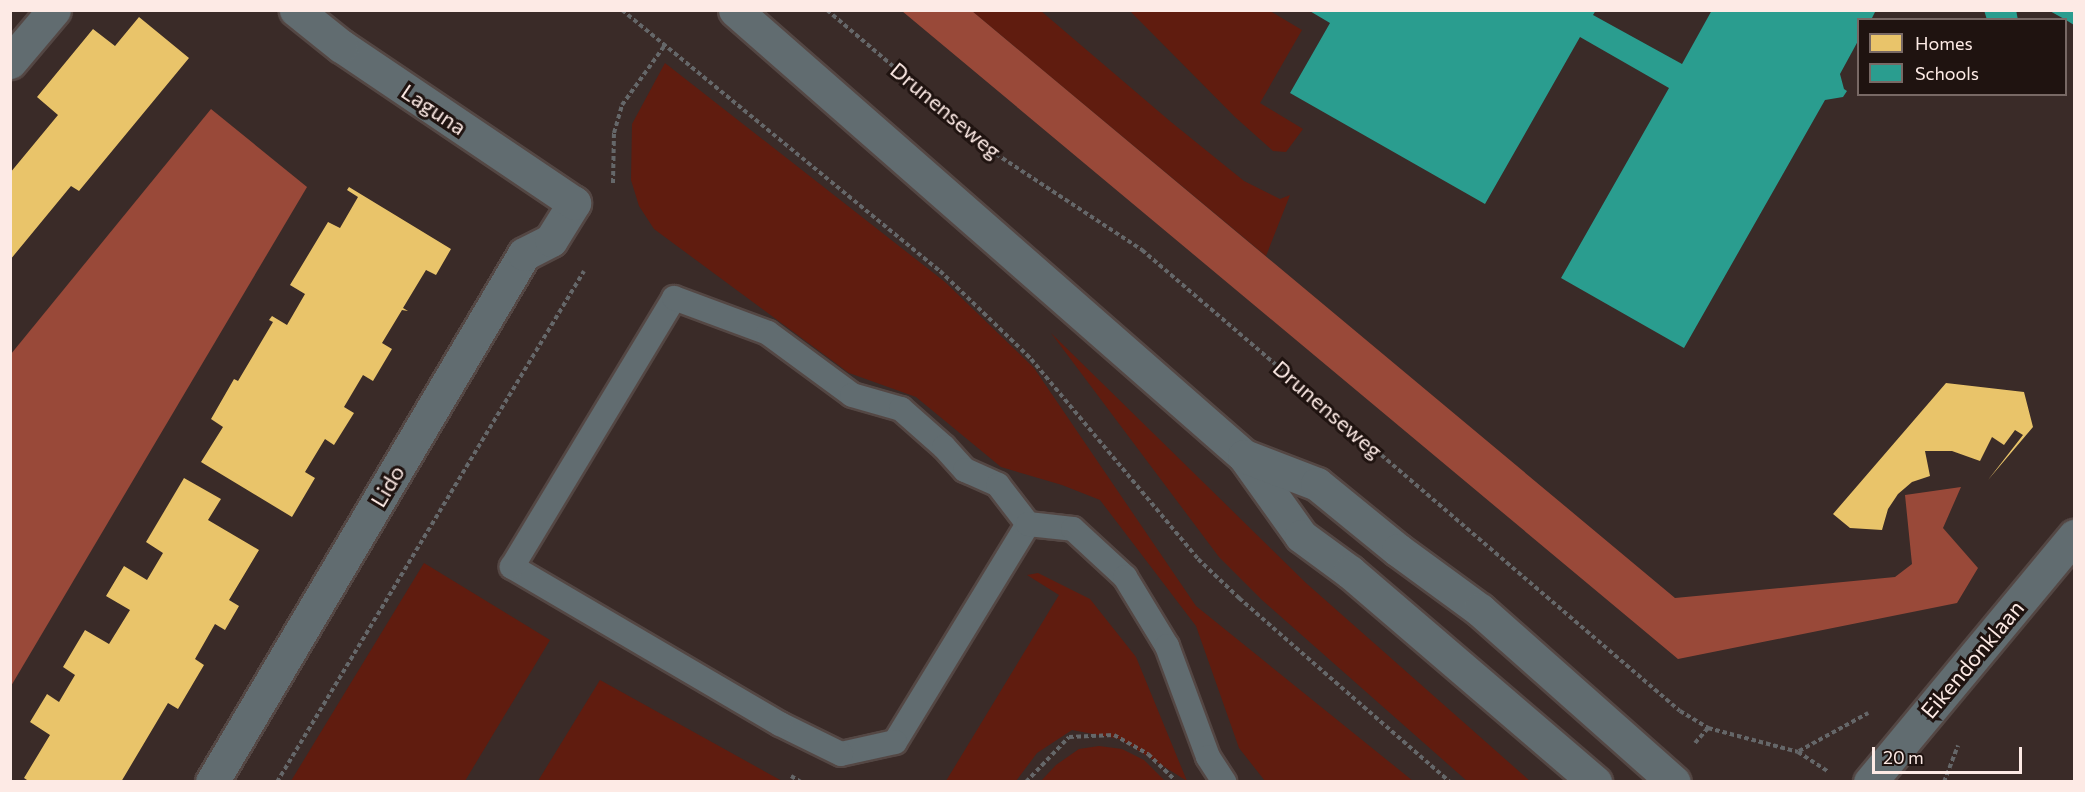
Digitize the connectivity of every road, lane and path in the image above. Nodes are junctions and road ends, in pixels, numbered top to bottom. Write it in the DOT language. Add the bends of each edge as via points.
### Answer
graph roads {
  1 [pos="54,10"];
  2 [pos="296,10"];
  3 [pos="622,10"];
  4 [pos="735,10"];
  5 [pos="827,10"];
  6 [pos="665,45"];
  7 [pos="10,62"];
  8 [pos="612,190"];
  9 [pos="574,203"];
  10 [pos="588,265"];
  11 [pos="1244,456"];
  12 [pos="1028,524"];
  13 [pos="2074,536"];
  14 [pos="1836,777"];
  15 [pos="212,782"];
  16 [pos="278,782"];
  17 [pos="1026,782"];
  18 [pos="1177,782"];
  19 [pos="1224,782"];
  20 [pos="1450,782"];
  21 [pos="1595,782"];
  22 [pos="1674,782"];
  23 [pos="1870,782"];
  1 -- 7 [label="street"];
  2 -- 9 [label="street, Laguna" via="341,46"];
  3 -- 6 [label="path"];
  4 -- 11 [label="street"];
  5 -- 14 [label="path, Drunenseweg" via="996,154 1142,250 1680,711 1708,728 1798,752"];
  6 -- 8 [label="path" via="622,105 614,133"];
  6 -- 20 [label="path" via="940,271 1031,359 1198,559"];
  9 -- 15 [label="street, Lido" via="551,240 524,254"];
  10 -- 16 [label="path"];
  11 -- 21 [label="street" via="1301,537 1350,572"];
  11 -- 22 [label="street" via="1317,484 1480,610"];
  12 -- 12 [label="lane" via="998,485 965,470 902,409 852,395 768,333 674,298 512,567 780,724 841,754 895,742"];
  12 -- 19 [label="lane" via="1073,529 1125,577 1167,646 1208,757"];
  13 -- 23 [label="street, Eikendonklaan"];
  17 -- 18 [label="path" via="1069,736 1114,735 1148,754"];
}
